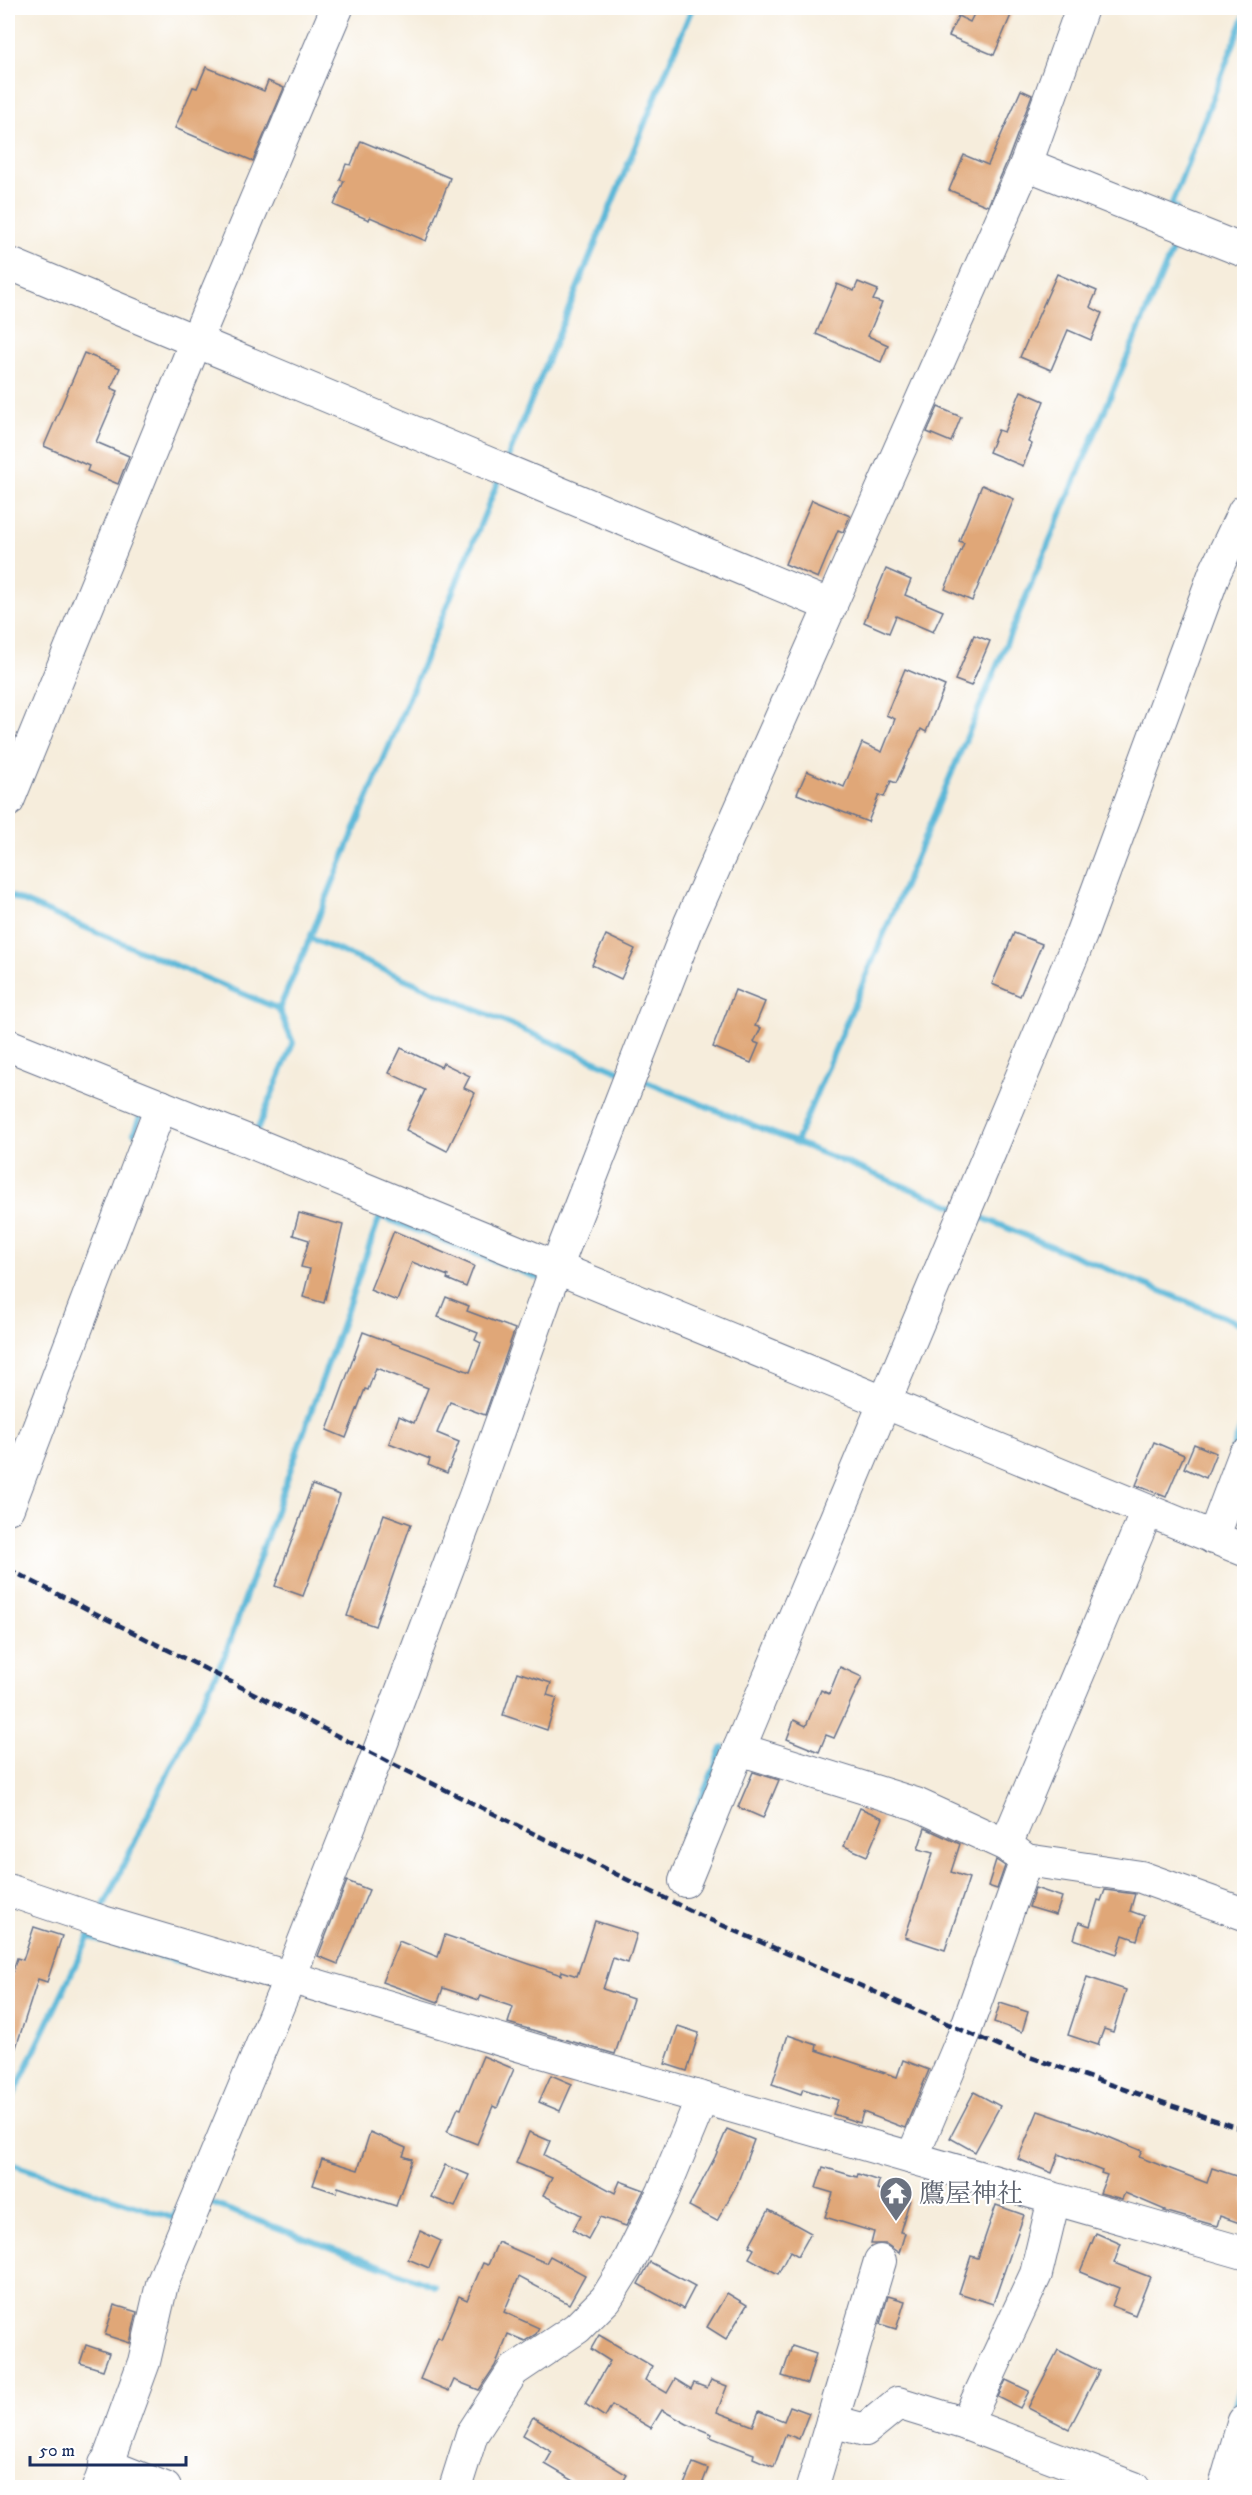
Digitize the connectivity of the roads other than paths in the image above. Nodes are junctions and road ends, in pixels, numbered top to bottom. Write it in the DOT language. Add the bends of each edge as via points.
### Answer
graph roads {
  1 [pos="337,8"];
  2 [pos="1083,8"];
  3 [pos="1026,164"];
  4 [pos="1245,251"];
  5 [pos="8,263"];
  6 [pos="196,341"];
  7 [pos="1245,511"];
  8 [pos="831,606"];
  9 [pos="8,801"];
  10 [pos="8,1045"];
  11 [pos="157,1115"];
  12 [pos="556,1268"];
  13 [pos="875,1400"];
  14 [pos="1245,1456"];
  15 [pos="8,1508"];
  16 [pos="1143,1518"];
  17 [pos="1206,1535"];
  18 [pos="1245,1550"];
  19 [pos="740,1749"];
  20 [pos="1016,1852"];
  21 [pos="685,1881"];
  22 [pos="8,1890"];
  23 [pos="1245,1914"];
  24 [pos="287,1987"];
  25 [pos="699,2105"];
  26 [pos="912,2158"];
  27 [pos="1052,2207"];
  28 [pos="1245,2253"];
  29 [pos="880,2261"];
  30 [pos="832,2421"];
  31 [pos="1245,2422"];
  32 [pos="966,2424"];
  33 [pos="101,2476"];
  34 [pos="165,2487"];
  35 [pos="455,2487"];
  36 [pos="812,2487"];
  37 [pos="1134,2487"];
  38 [pos="1225,2487"];
  1 -- 6 [label="street"];
  2 -- 3 [label="street"];
  3 -- 4 [label="street"];
  3 -- 8 [label="street"];
  5 -- 6 [label="street"];
  6 -- 8 [label="street"];
  6 -- 9 [label="street"];
  7 -- 13 [label="street" via="1215,572 1081,935 965,1212"];
  8 -- 12 [label="street" via="690,923"];
  10 -- 11 [label="street"];
  11 -- 12 [label="street" via="251,1142"];
  11 -- 15 [label="street"];
  12 -- 13 [label="street"];
  12 -- 24 [label="street" via="471,1507"];
  13 -- 16 [label="street"];
  13 -- 19 [label="street"];
  14 -- 17 [label="street"];
  16 -- 17 [label="street"];
  16 -- 20 [label="street"];
  17 -- 18 [label="street"];
  19 -- 20 [label="street" via="915,1804"];
  19 -- 21 [label="street"];
  20 -- 23 [label="street" via="1141,1877"];
  20 -- 26 [label="street" via="965,2032"];
  22 -- 24 [label="street"];
  24 -- 25 [label="street"];
  24 -- 33 [label="street" via="162,2284 144,2362"];
  25 -- 26 [label="street"];
  25 -- 35 [label="street" via="658,2202 606,2299 577,2328 513,2371 472,2434"];
  26 -- 27 [label="street"];
  27 -- 28 [label="street"];
  27 -- 32 [label="street" via="1036,2274"];
  29 -- 30 [label="street"];
  30 -- 32 [label="street" via="865,2430 898,2403"];
  30 -- 36 [label="street"];
  31 -- 38 [label="main road"];
  32 -- 37 [label="street"];
  33 -- 34 [label="street"];
}
